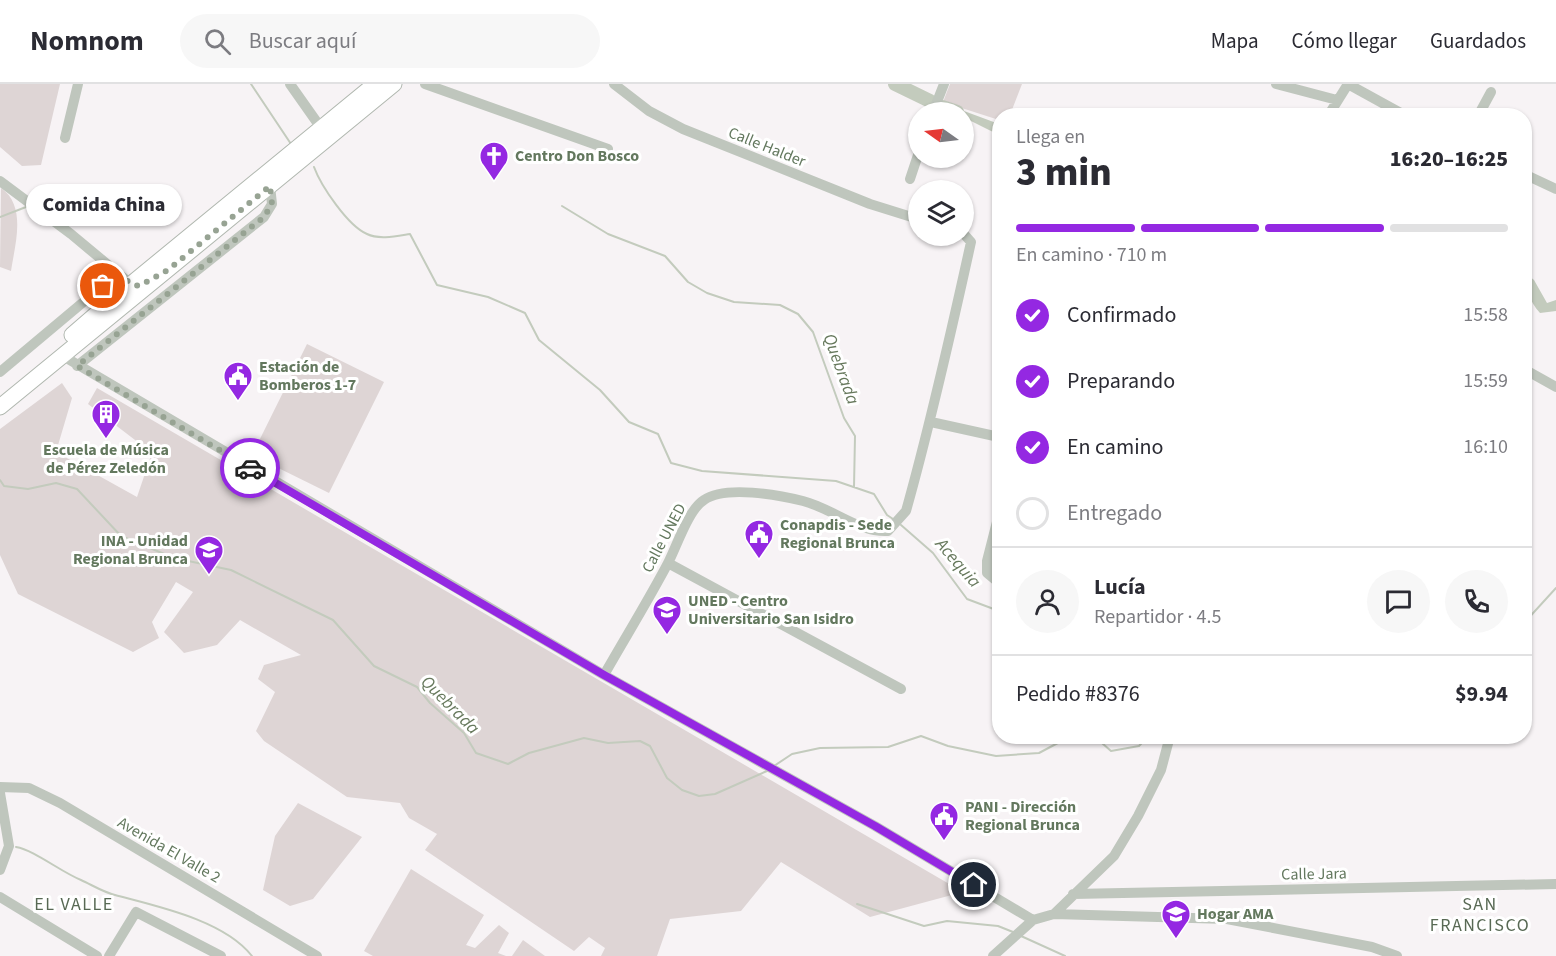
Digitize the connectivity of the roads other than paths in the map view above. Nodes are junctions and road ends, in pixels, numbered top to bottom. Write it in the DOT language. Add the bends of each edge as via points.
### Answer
graph roads {
  1 [pos="78,84"];
  2 [pos="290,84"];
  3 [pos="375,84"];
  4 [pos="394,84"];
  5 [pos="425,84"];
  6 [pos="614,84"];
  7 [pos="944,84"];
  8 [pos="1276,84"];
  9 [pos="1348,84"];
  10 [pos="1294,86"];
  11 [pos="1491,92"];
  12 [pos="1337,100"];
  13 [pos="937,102"];
  14 [pos="1332,108"];
  15 [pos="1392,108"];
  16 [pos="1482,108"];
  17 [pos="321,128"];
  18 [pos="65,138"];
  19 [pos="608,150"];
  20 [pos="914,168"];
  21 [pos="1532,178"];
  22 [pos="910,179"];
  23 [pos="0,182"];
  24 [pos="270,186"];
  25 [pos="1556,189"];
  26 [pos="908,216"];
  27 [pos="970,246"];
  28 [pos="168,270"];
  29 [pos="118,273"];
  30 [pos="131,284"];
  31 [pos="93,324"];
  32 [pos="63,356"];
  33 [pos="77,366"];
  34 [pos="33,370"];
  35 [pos="0,372"];
  36 [pos="1532,374"];
  37 [pos="1556,387"];
  38 [pos="0,396"];
  39 [pos="0,407"];
  40 [pos="931,422"];
  41 [pos="992,435"];
  42 [pos="992,541"];
  43 [pos="668,563"];
  44 [pos="992,578"];
  45 [pos="604,675"];
  46 [pos="901,689"];
  47 [pos="1168,744"];
  48 [pos="0,786"];
  49 [pos="0,793"];
  50 [pos="0,870"];
  51 [pos="1556,884"];
  52 [pos="1073,894"];
  53 [pos="0,897"];
  54 [pos="1054,914"];
  55 [pos="1033,920"];
  56 [pos="97,956"];
  57 [pos="109,956"];
  58 [pos="221,956"];
  59 [pos="317,956"];
  60 [pos="993,956"];
  61 [pos="1397,956"];
  1 -- 18 [label="street"];
  2 -- 17 [label="street"];
  3 -- 17 [label="highway"];
  4 -- 24 [label="highway"];
  5 -- 19 [label="street"];
  6 -- 26 [label="street, Calle Halder" via="649,111 682,129"];
  7 -- 13 [label="street"];
  8 -- 10 [label="street"];
  9 -- 12 [label="street"];
  9 -- 15 [label="street"];
  10 -- 12 [label="street"];
  11 -- 16 [label="street"];
  12 -- 14 [label="street"];
  17 -- 30 [label="highway"];
  20 -- 22 [label="street"];
  21 -- 25 [label="street"];
  23 -- 29 [label="street"];
  24 -- 28 [label="highway"];
  24 -- 33 [label="street" via="272,204 264,217"];
  27 -- 40 [label="street"];
  28 -- 30 [label="highway" via="142,285"];
  28 -- 31 [label="highway"];
  29 -- 30 [label="street"];
  29 -- 35 [label="street"];
  30 -- 31 [label="highway"];
  31 -- 32 [label="highway"];
  31 -- 34 [label="highway"];
  32 -- 33 [label="street"];
  32 -- 34 [label="highway"];
  32 -- 39 [label="highway"];
  33 -- 45 [label="street"];
  34 -- 38 [label="highway"];
  36 -- 37 [label="street"];
  40 -- 41 [label="street"];
  40 -- 43 [label="street, Calle UNED" via="906,512 888,531 876,532 797,500 750,493 719,494 703,500 694,510"];
  42 -- 44 [label="street" via="987,561 987,573"];
  43 -- 45 [label="street, Calle UNED"];
  43 -- 46 [label="street"];
  45 -- 55 [label="street" via="875,826"];
  47 -- 52 [label="street" via="1161,770 1114,856"];
  48 -- 59 [label="street, Avenida El Valle 2" via="29,788 60,803"];
  49 -- 50 [label="street" via="9,846"];
  51 -- 52 [label="street, Calle Jara"];
  52 -- 54 [label="street"];
  53 -- 56 [label="street"];
  54 -- 55 [label="street"];
  54 -- 61 [label="street" via="1227,918 1372,947"];
  55 -- 60 [label="street"];
  57 -- 58 [label="street" via="136,912"];
}
